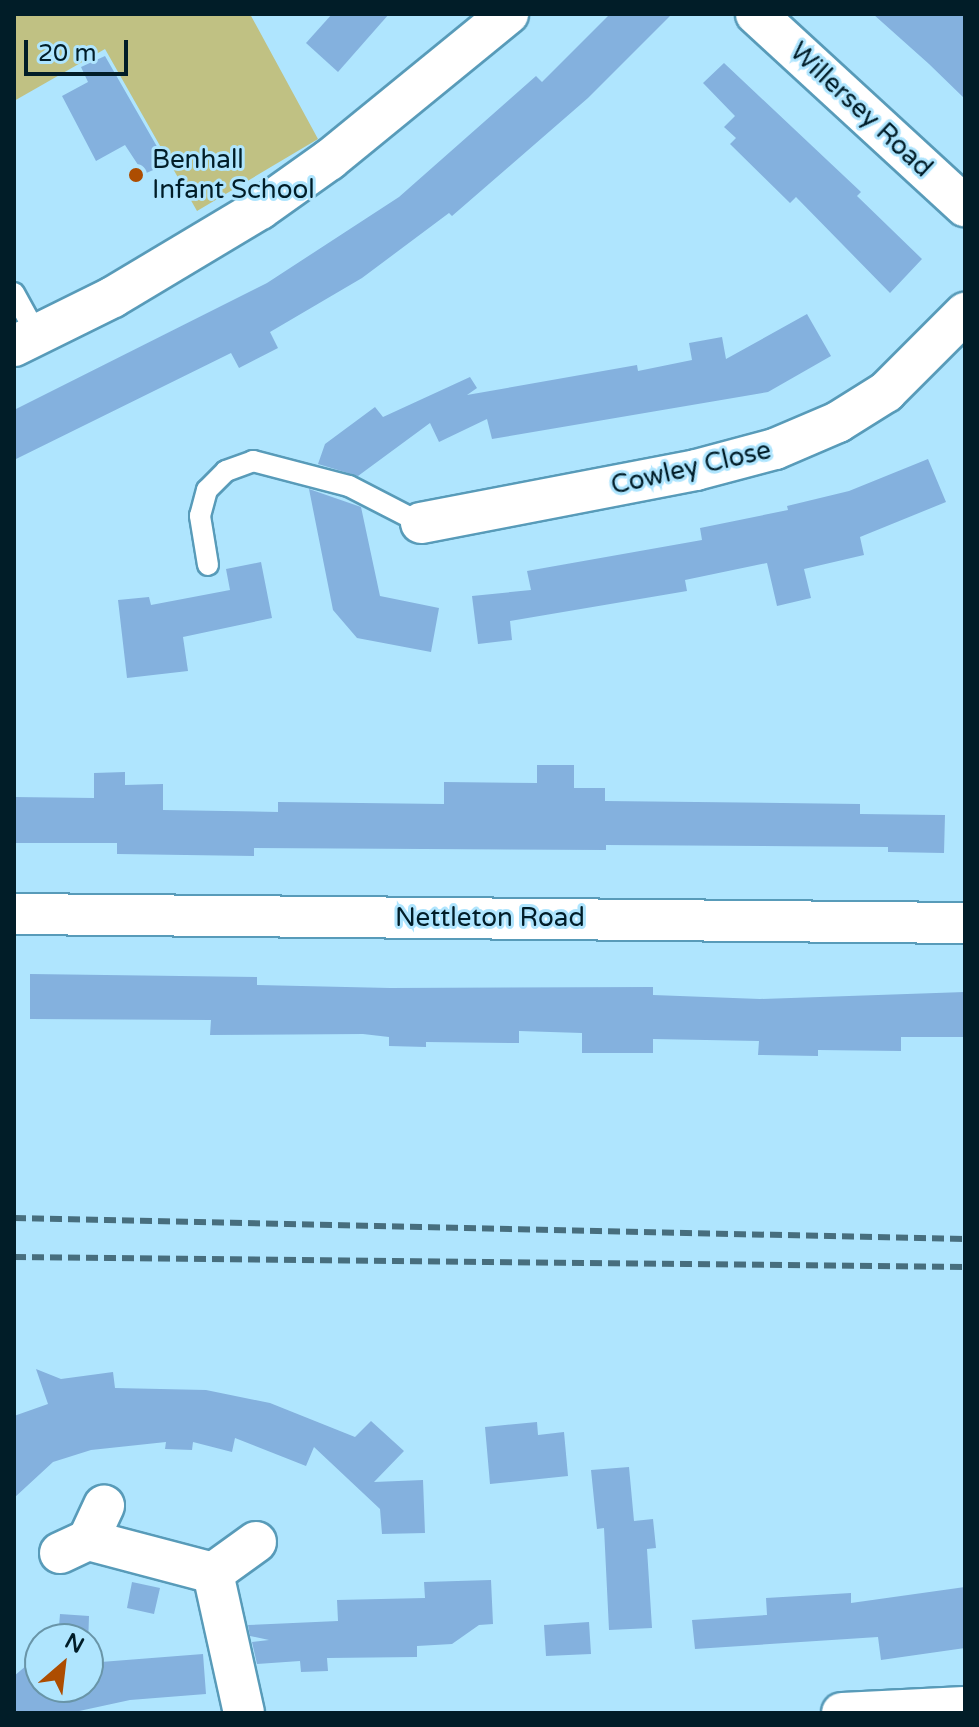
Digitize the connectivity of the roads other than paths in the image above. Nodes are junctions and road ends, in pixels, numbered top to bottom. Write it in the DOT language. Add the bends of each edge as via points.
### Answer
graph roads {
  1 [pos="508,14"];
  2 [pos="756,14"];
  3 [pos="965,206"];
  4 [pos="14,293"];
  5 [pos="965,313"];
  6 [pos="25,340"];
  7 [pos="421,523"];
  8 [pos="208,565"];
  9 [pos="14,914"];
  10 [pos="965,923"];
  11 [pos="84,1533"];
  12 [pos="256,1542"];
  13 [pos="213,1573"];
  14 [pos="965,1707"];
  15 [pos="244,1713"];
  16 [pos="842,1713"];
  17 [pos="870,1713"];
  1 -- 6 [label="street" via="341,151 260,209 113,297"];
  2 -- 3 [label="street, Willersey Road"];
  4 -- 6 [label="lane"];
  5 -- 7 [label="street, Cowley Close" via="886,392 838,422 775,449 696,470"];
  7 -- 8 [label="lane" via="349,486 253,461 226,471 207,490 200,516"];
  9 -- 10 [label="street, Nettleton Road"];
  11 -- 13 [label="street"];
  12 -- 13 [label="street"];
  13 -- 15 [label="street"];
  14 -- 17 [label="street"];
  16 -- 17 [label="street"];
}
